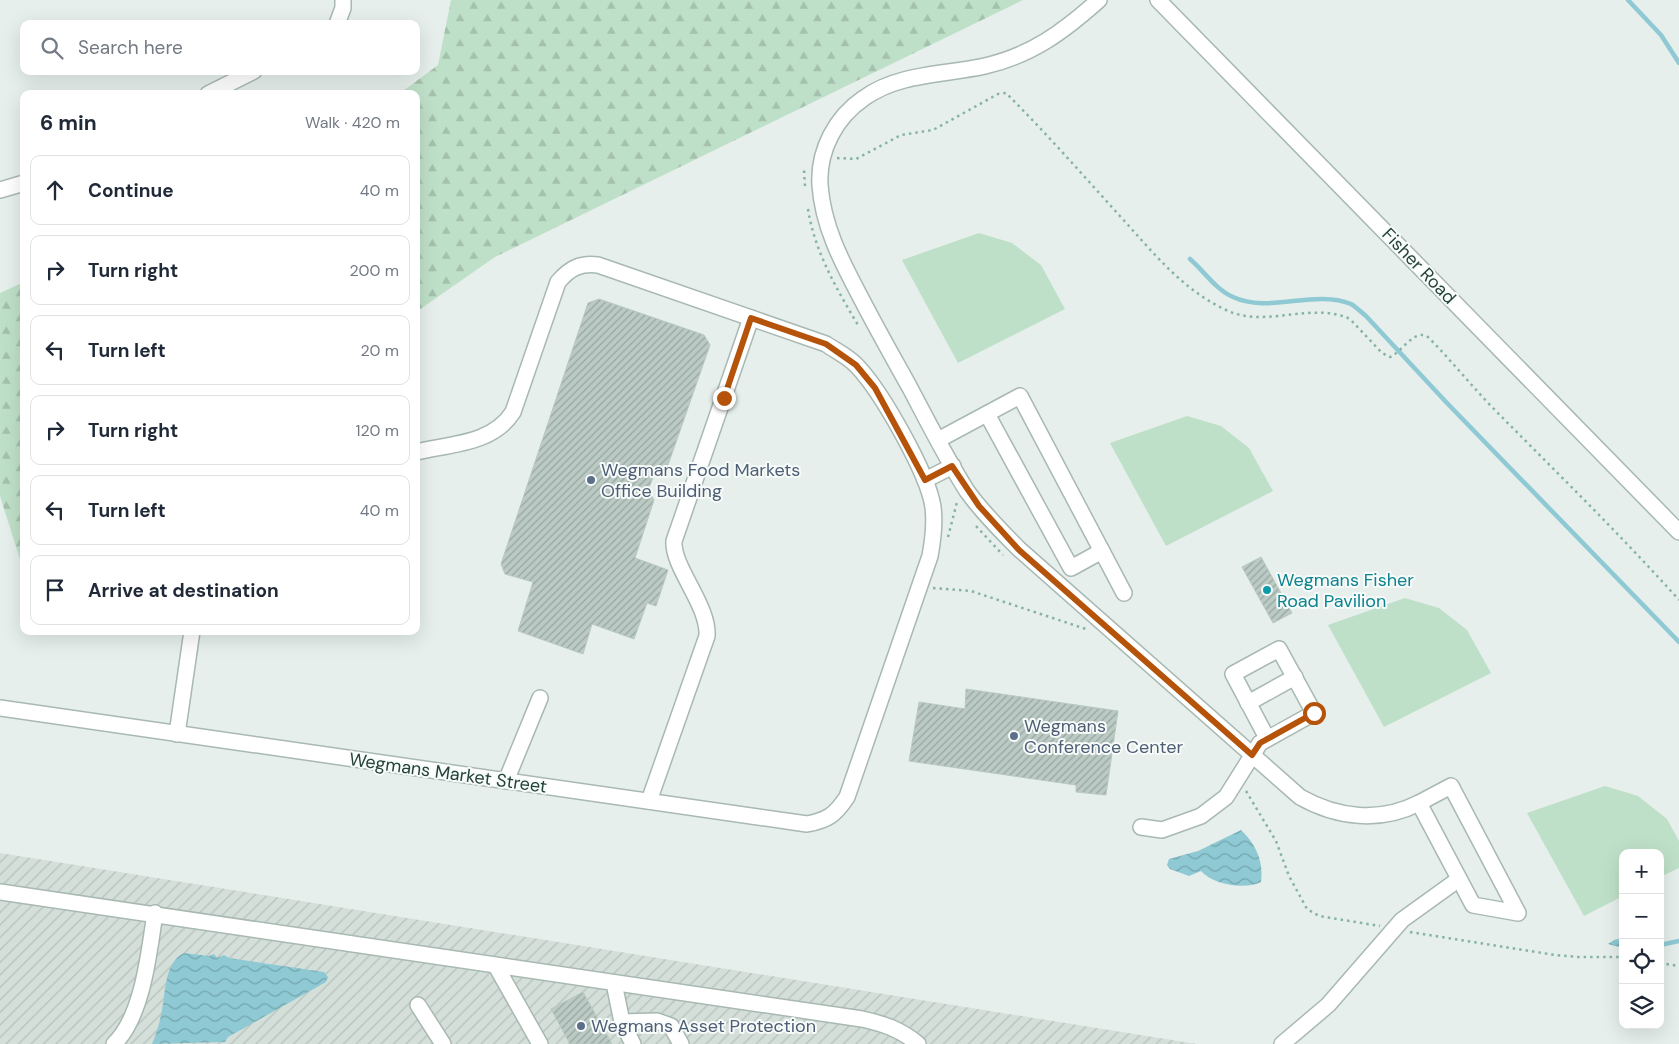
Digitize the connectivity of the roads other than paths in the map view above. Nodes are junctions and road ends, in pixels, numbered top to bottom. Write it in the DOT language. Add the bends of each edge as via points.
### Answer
graph roads {
  1 [pos="343,0"];
  2 [pos="1098,0"];
  3 [pos="1164,2"];
  4 [pos="338,20"];
  5 [pos="246,75"];
  6 [pos="216,90"];
  7 [pos="20,184"];
  8 [pos="0,190"];
  9 [pos="751,318"];
  10 [pos="987,414"];
  11 [pos="938,440"];
  12 [pos="420,451"];
  13 [pos="952,466"];
  14 [pos="925,480"];
  15 [pos="1679,532"];
  16 [pos="1102,551"];
  17 [pos="1071,568"];
  18 [pos="1058,585"];
  19 [pos="1124,592"];
  20 [pos="191,635"];
  21 [pos="1295,677"];
  22 [pos="540,698"];
  23 [pos="1248,703"];
  24 [pos="0,708"];
  25 [pos="177,734"];
  26 [pos="1267,738"];
  27 [pos="1252,755"];
  28 [pos="506,781"];
  29 [pos="650,802"];
  30 [pos="1418,803"];
  31 [pos="1141,827"];
  32 [pos="1459,879"];
  33 [pos="0,892"];
  34 [pos="155,914"];
  35 [pos="496,966"];
  36 [pos="614,983"];
  37 [pos="418,1004"];
  38 [pos="622,1022"];
  39 [pos="114,1044"];
  40 [pos="443,1044"];
  41 [pos="540,1044"];
  42 [pos="633,1044"];
  43 [pos="681,1044"];
  44 [pos="918,1044"];
  45 [pos="1282,1044"];
  1 -- 4 [label="street"];
  2 -- 11 [label="street" via="1056,36 1016,57 984,66 901,80 874,91 842,118 826,144 820,184 832,240"];
  3 -- 15 [label="street, Fisher Road"];
  5 -- 6 [label="street"];
  7 -- 8 [label="street"];
  9 -- 12 [label="street, Wegmans Market Street" via="598,264 575,266 558,282 513,412 505,424 484,437"];
  9 -- 14 [label="street, Wegmans Market Street" via="826,344 856,365 875,388"];
  9 -- 29 [label="street" via="674,541 705,619 707,636"];
  10 -- 11 [label="street"];
  10 -- 16 [label="street" via="1020,396"];
  10 -- 17 [label="street"];
  11 -- 13 [label="street"];
  13 -- 14 [label="street"];
  13 -- 18 [label="street" via="967,491 997,528"];
  14 -- 29 [label="street, Wegmans Market Street" via="933,507 930,556 847,797 838,812 823,821 807,824"];
  16 -- 17 [label="street"];
  16 -- 19 [label="street"];
  17 -- 18 [label="street"];
  18 -- 27 [label="street"];
  20 -- 25 [label="street"];
  21 -- 23 [label="street"];
  21 -- 23 [label="street" via="1279,649 1232,674"];
  21 -- 26 [label="street" via="1314,713"];
  22 -- 28 [label="street"];
  23 -- 26 [label="street"];
  24 -- 25 [label="street, Wegmans Market Street"];
  25 -- 28 [label="street, Wegmans Market Street"];
  26 -- 27 [label="street"];
  27 -- 30 [label="street" via="1300,797 1328,811 1374,816 1402,812"];
  27 -- 31 [label="street" via="1226,797 1201,816 1162,830"];
  28 -- 29 [label="street, Wegmans Market Street"];
  30 -- 32 [label="street"];
  30 -- 32 [label="street" via="1451,786 1518,913 1473,905"];
  32 -- 45 [label="street" via="1402,920 1328,1005"];
  33 -- 34 [label="street"];
  34 -- 35 [label="street"];
  34 -- 39 [label="street" via="135,1010"];
  35 -- 36 [label="street"];
  35 -- 41 [label="street"];
  36 -- 38 [label="street"];
  36 -- 44 [label="street" via="862,1018 887,1024"];
  37 -- 40 [label="street"];
  38 -- 42 [label="street"];
  38 -- 43 [label="street" via="657,1021 671,1026"];
}
